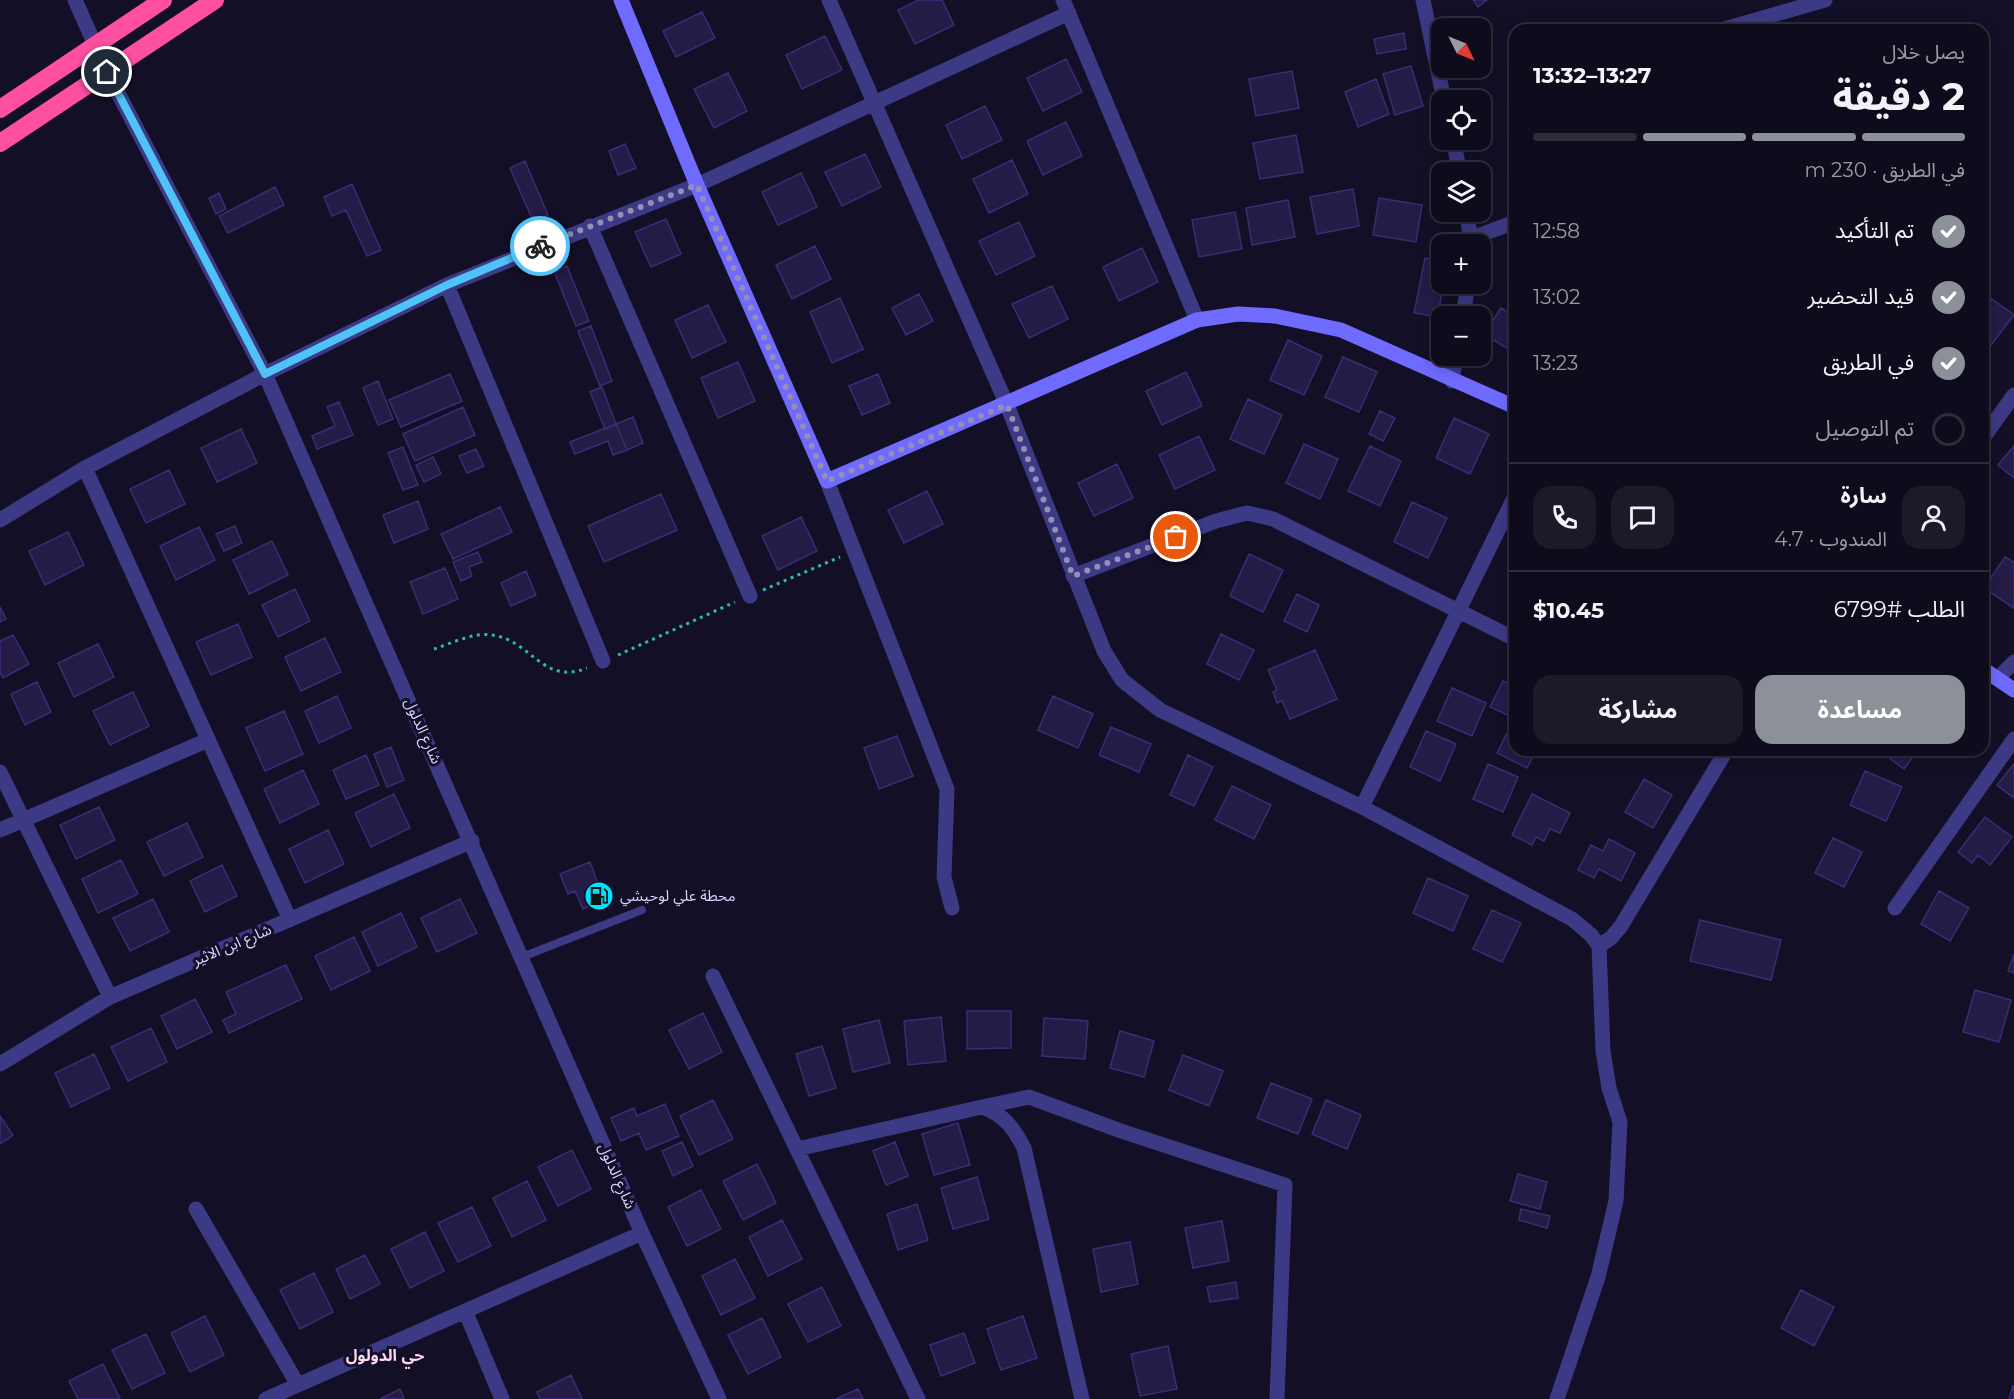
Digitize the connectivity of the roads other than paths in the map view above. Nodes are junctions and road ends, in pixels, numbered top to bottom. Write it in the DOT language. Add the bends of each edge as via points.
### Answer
graph roads {
  1 [pos="75,0"];
  2 [pos="163,0"];
  3 [pos="215,0"];
  4 [pos="621,0"];
  5 [pos="829,0"];
  6 [pos="1423,0"];
  7 [pos="1825,0"];
  8 [pos="1066,7"];
  9 [pos="1742,24"];
  10 [pos="96,46"];
  11 [pos="107,72"];
  12 [pos="1442,90"];
  13 [pos="873,104"];
  14 [pos="0,109"];
  15 [pos="0,144"];
  16 [pos="697,185"];
  17 [pos="1509,225"];
  18 [pos="590,226"];
  19 [pos="1488,234"];
  20 [pos="447,285"];
  21 [pos="1197,320"];
  22 [pos="1454,366"];
  23 [pos="265,374"];
  24 [pos="1452,381"];
  25 [pos="2014,394"];
  26 [pos="1007,405"];
  27 [pos="1509,405"];
  28 [pos="1989,429"];
  29 [pos="85,468"];
  30 [pos="827,481"];
  31 [pos="1509,508"];
  32 [pos="0,520"];
  33 [pos="1073,576"];
  34 [pos="750,596"];
  35 [pos="1458,610"];
  36 [pos="1509,636"];
  37 [pos="603,662"];
  38 [pos="2014,662"];
  39 [pos="1989,673"];
  40 [pos="1998,678"];
  41 [pos="2014,690"];
  42 [pos="2014,739"];
  43 [pos="208,740"];
  44 [pos="1723,756"];
  45 [pos="0,772"];
  46 [pos="1362,807"];
  47 [pos="22,818"];
  48 [pos="0,830"];
  49 [pos="472,841"];
  50 [pos="952,908"];
  51 [pos="1895,908"];
  52 [pos="642,910"];
  53 [pos="290,920"];
  54 [pos="1599,946"];
  55 [pos="522,957"];
  56 [pos="713,976"];
  57 [pos="110,997"];
  58 [pos="0,1064"];
  59 [pos="982,1107"];
  60 [pos="797,1149"];
  61 [pos="196,1209"];
  62 [pos="642,1233"];
  63 [pos="466,1313"];
  64 [pos="298,1385"];
  65 [pos="266,1399"];
  66 [pos="502,1399"];
  67 [pos="719,1399"];
  68 [pos="918,1399"];
  69 [pos="1082,1399"];
  70 [pos="1276,1399"];
  71 [pos="1557,1399"];
  1 -- 10 [label="street, شارع الدلول"];
  2 -- 10 [label="highway"];
  3 -- 11 [label="highway"];
  4 -- 16 [label="street"];
  5 -- 13 [label="street"];
  6 -- 12 [label="street"];
  7 -- 9 [label="street"];
  8 -- 13 [label="street"];
  8 -- 21 [label="street"];
  10 -- 11 [label="street, شارع الدلول"];
  10 -- 14 [label="highway"];
  11 -- 15 [label="highway"];
  11 -- 23 [label="street, شارع الدلول"];
  13 -- 16 [label="street"];
  13 -- 26 [label="street"];
  16 -- 18 [label="street"];
  16 -- 30 [label="street"];
  17 -- 19 [label="street"];
  18 -- 20 [label="street"];
  18 -- 34 [label="street"];
  20 -- 23 [label="street"];
  20 -- 37 [label="street"];
  21 -- 24 [label="street" via="1238,314 1275,316 1341,330"];
  21 -- 26 [label="street"];
  22 -- 24 [label="street"];
  23 -- 29 [label="street"];
  23 -- 49 [label="street, شارع الدلول"];
  24 -- 27 [label="street"];
  25 -- 28 [label="street"];
  26 -- 30 [label="street"];
  26 -- 33 [label="street"];
  29 -- 32 [label="street"];
  29 -- 43 [label="street"];
  30 -- 50 [label="street" via="946,789 944,877"];
  31 -- 35 [label="street"];
  33 -- 35 [label="street" via="1216,521 1247,513 1273,519"];
  33 -- 46 [label="street" via="1104,651 1122,680 1161,710"];
  35 -- 36 [label="street"];
  35 -- 46 [label="street"];
  38 -- 40 [label="street"];
  39 -- 40 [label="street"];
  40 -- 41 [label="street"];
  42 -- 51 [label="street"];
  43 -- 47 [label="street"];
  43 -- 53 [label="street"];
  44 -- 54 [label="street" via="1621,926"];
  45 -- 47 [label="street"];
  46 -- 54 [label="street" via="1572,919"];
  47 -- 48 [label="street"];
  47 -- 57 [label="street"];
  49 -- 53 [label="street, شارع ابن الاثير"];
  49 -- 55 [label="street, شارع الدلول"];
  52 -- 55 [label="lane"];
  53 -- 57 [label="street, شارع ابن الاثير"];
  54 -- 71 [label="street" via="1603,1051 1620,1122 1616,1201 1598,1277"];
  55 -- 62 [label="street, شارع الدلول"];
  56 -- 60 [label="street"];
  57 -- 58 [label="street, شارع ابن الاثير"];
  59 -- 60 [label="street"];
  59 -- 69 [label="street" via="1005,1119 1024,1148"];
  59 -- 70 [label="street" via="1029,1096 1285,1185"];
  60 -- 68 [label="street"];
  61 -- 64 [label="street"];
  62 -- 63 [label="street"];
  62 -- 67 [label="street, شارع الدلول"];
  63 -- 64 [label="street"];
  63 -- 66 [label="street"];
  64 -- 65 [label="street"];
}
